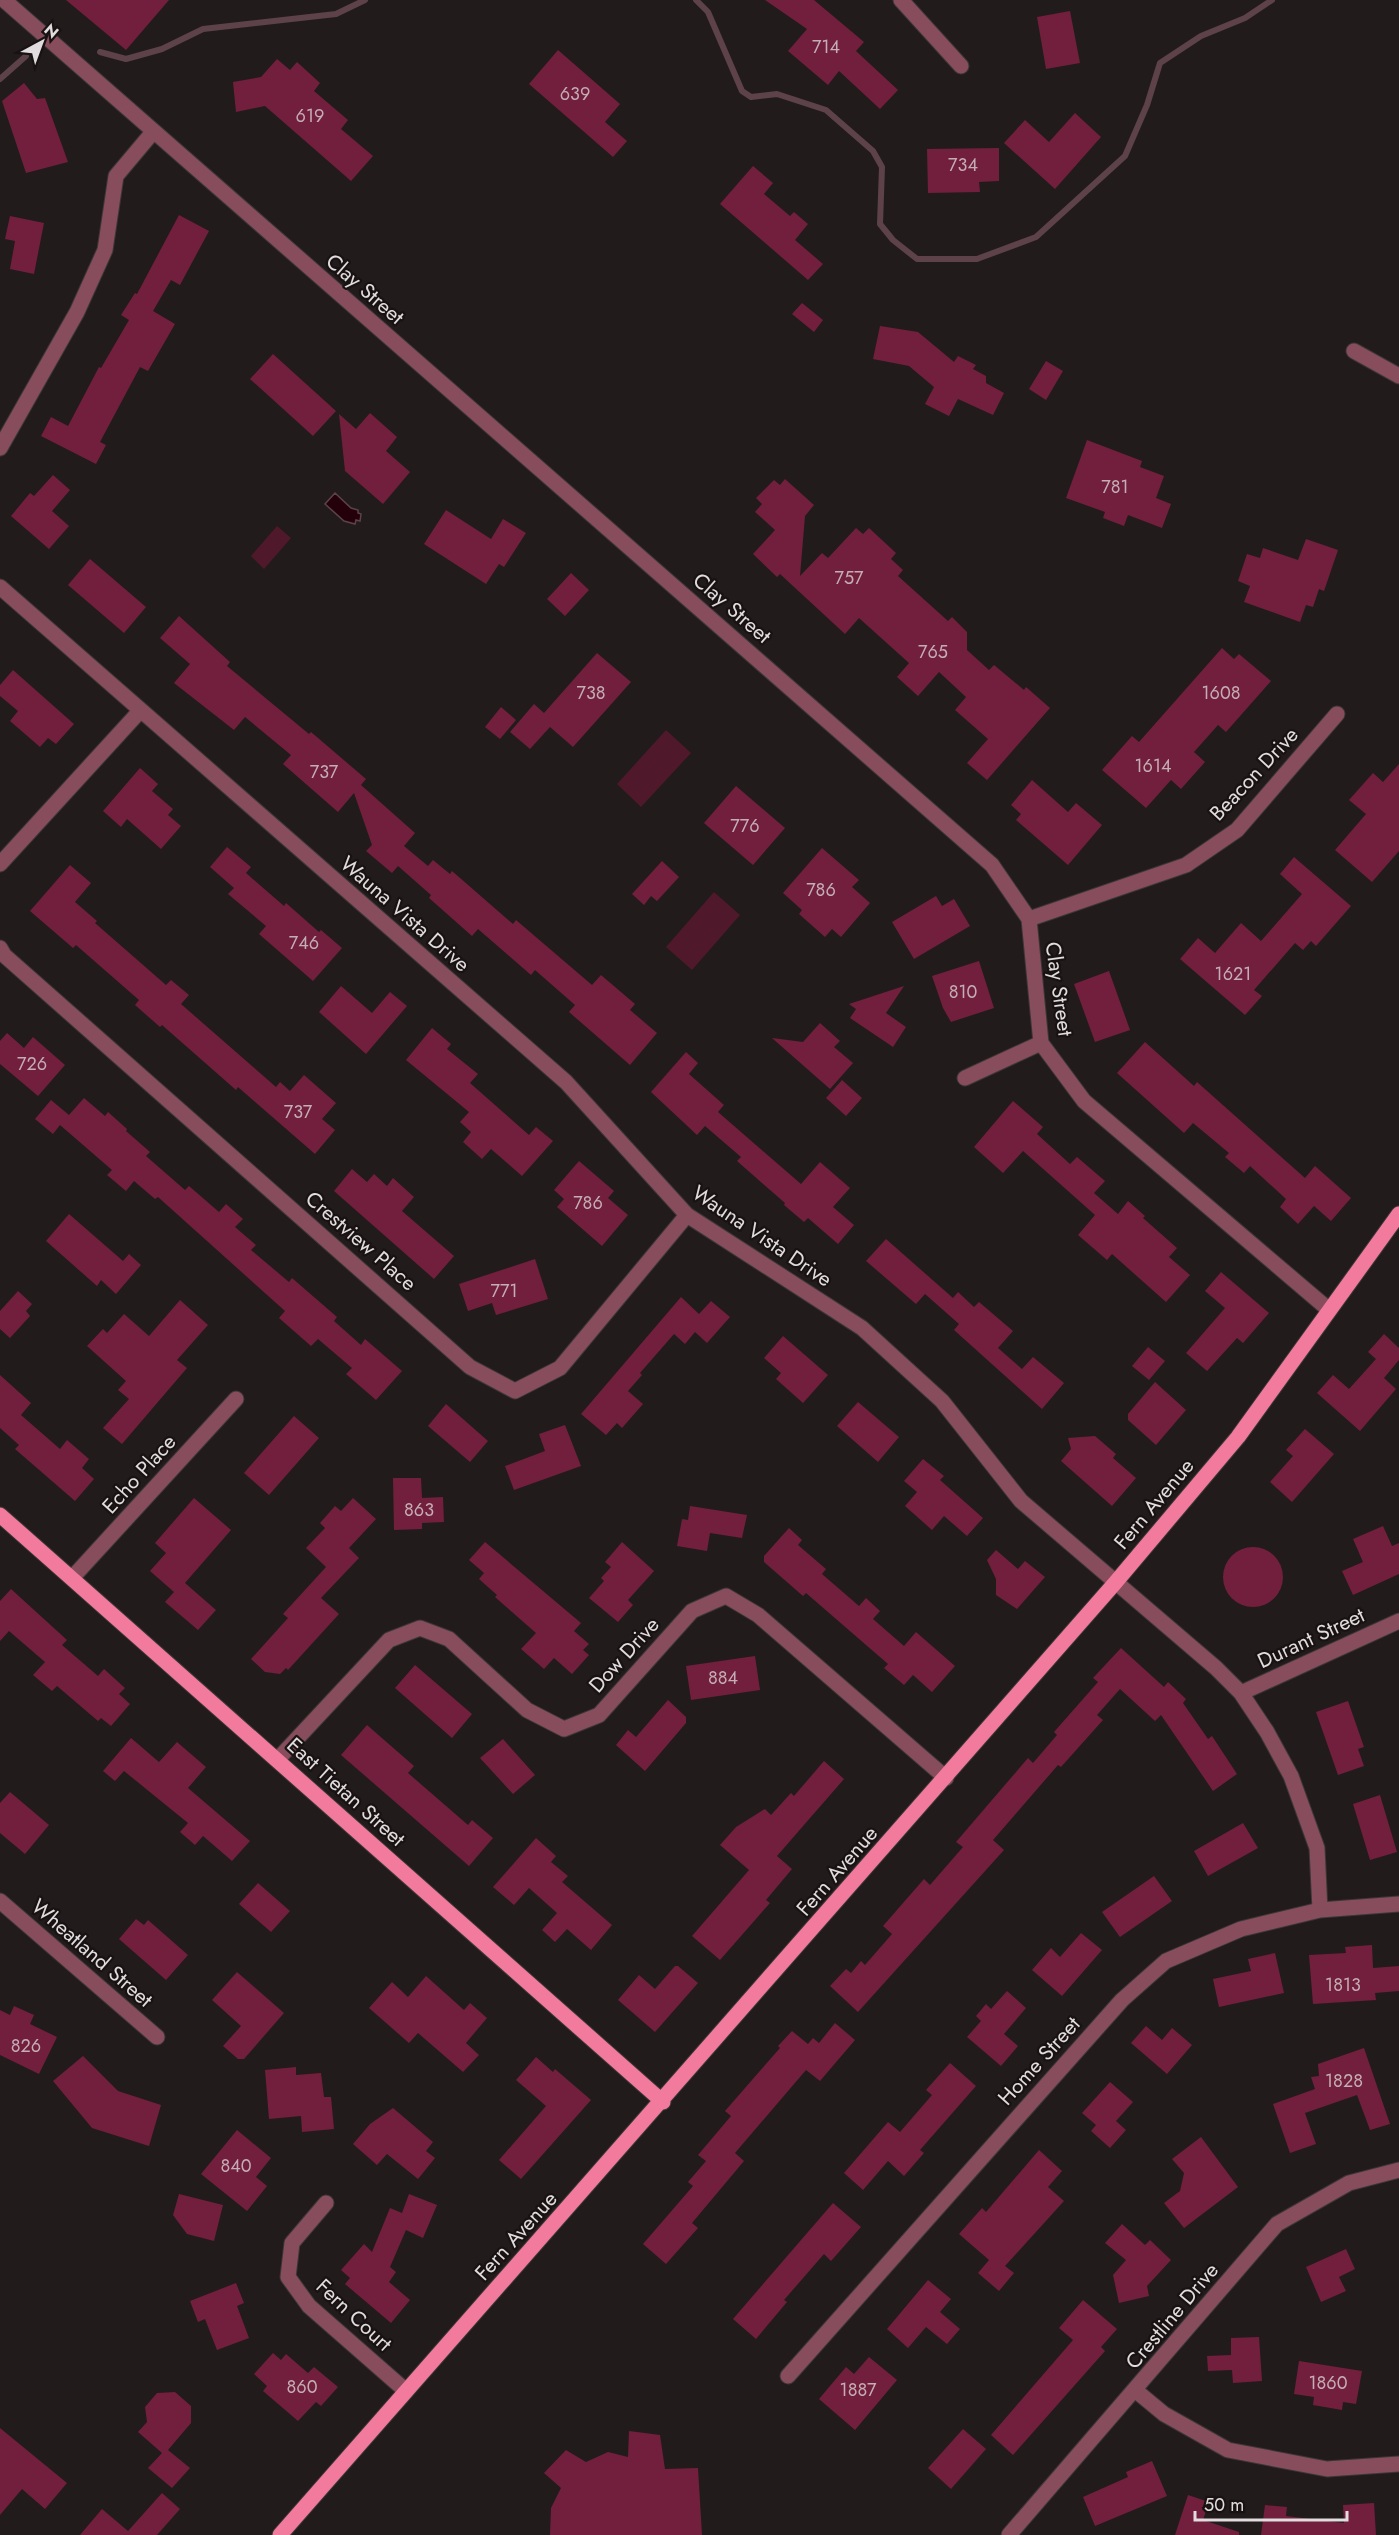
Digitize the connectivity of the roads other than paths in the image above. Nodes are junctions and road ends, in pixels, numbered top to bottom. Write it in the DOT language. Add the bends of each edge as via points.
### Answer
graph roads {
  1 [pos="4,0"];
  2 [pos="901,0"];
  3 [pos="961,66"];
  4 [pos="153,132"];
  5 [pos="1354,351"];
  6 [pos="1399,376"];
  7 [pos="0,448"];
  8 [pos="0,587"];
  9 [pos="140,711"];
  10 [pos="1337,714"];
  11 [pos="0,864"];
  12 [pos="1029,919"];
  13 [pos="0,948"];
  14 [pos="1041,1043"];
  15 [pos="965,1078"];
  16 [pos="1399,1214"];
  17 [pos="687,1215"];
  18 [pos="1328,1309"];
  19 [pos="236,1399"];
  20 [pos="0,1515"];
  21 [pos="72,1578"];
  22 [pos="1115,1583"];
  23 [pos="1399,1621"];
  24 [pos="1241,1693"];
  25 [pos="278,1759"];
  26 [pos="946,1778"];
  27 [pos="0,1901"];
  28 [pos="1399,1904"];
  29 [pos="1320,1910"];
  30 [pos="157,2037"];
  31 [pos="663,2102"];
  32 [pos="1399,2170"];
  33 [pos="326,2203"];
  34 [pos="788,2376"];
  35 [pos="406,2391"];
  36 [pos="1135,2391"];
  37 [pos="1399,2464"];
  38 [pos="280,2535"];
  39 [pos="1009,2535"];
  1 -- 4 [label="street, Clay Street"];
  2 -- 3 [label="street"];
  4 -- 7 [label="street" via="116,176 105,250 76,312"];
  4 -- 12 [label="street, Clay Street" via="992,865"];
  5 -- 6 [label="street"];
  8 -- 9 [label="street, Wauna Vista Drive"];
  9 -- 11 [label="street"];
  9 -- 17 [label="street, Wauna Vista Drive" via="566,1082"];
  10 -- 12 [label="street, Beacon Drive" via="1237,830 1186,865"];
  12 -- 14 [label="street, Clay Street"];
  13 -- 17 [label="street, Crestview Place" via="471,1366 514,1391 560,1368"];
  14 -- 15 [label="street"];
  14 -- 18 [label="street, Clay Street" via="1084,1101"];
  16 -- 18 [label="main road, Fern Avenue"];
  17 -- 22 [label="street, Wauna Vista Drive" via="862,1328 942,1401 1021,1501"];
  18 -- 22 [label="main road, Fern Avenue" via="1238,1437"];
  19 -- 21 [label="street, Echo Place"];
  20 -- 21 [label="main road, East Tietan Street"];
  21 -- 25 [label="main road, East Tietan Street"];
  22 -- 24 [label="street, Wauna Vista Drive"];
  22 -- 26 [label="main road, Fern Avenue"];
  23 -- 24 [label="street, Durant Street"];
  24 -- 29 [label="street, Wauna Vista Drive" via="1291,1776 1317,1848"];
  25 -- 26 [label="street, Dow Drive" via="389,1640 420,1628 449,1639 527,1710 564,1729 599,1714 692,1611 726,1596 758,1615"];
  25 -- 31 [label="main road, East Tietan Street"];
  26 -- 31 [label="main road, Fern Avenue"];
  27 -- 30 [label="street, Wheatland Street"];
  28 -- 29 [label="street, Home Street"];
  29 -- 34 [label="street, Home Street" via="1241,1929 1166,1961 1122,2000"];
  31 -- 35 [label="main road, Fern Avenue"];
  32 -- 36 [label="street, Crestline Drive" via="1349,2183 1277,2224"];
  33 -- 35 [label="street, Fern Court" via="292,2243 288,2277 309,2306"];
  35 -- 38 [label="main road, Fern Avenue"];
  36 -- 37 [label="street" via="1164,2414 1228,2450 1327,2469"];
  36 -- 39 [label="street, Crestline Drive"];
}
